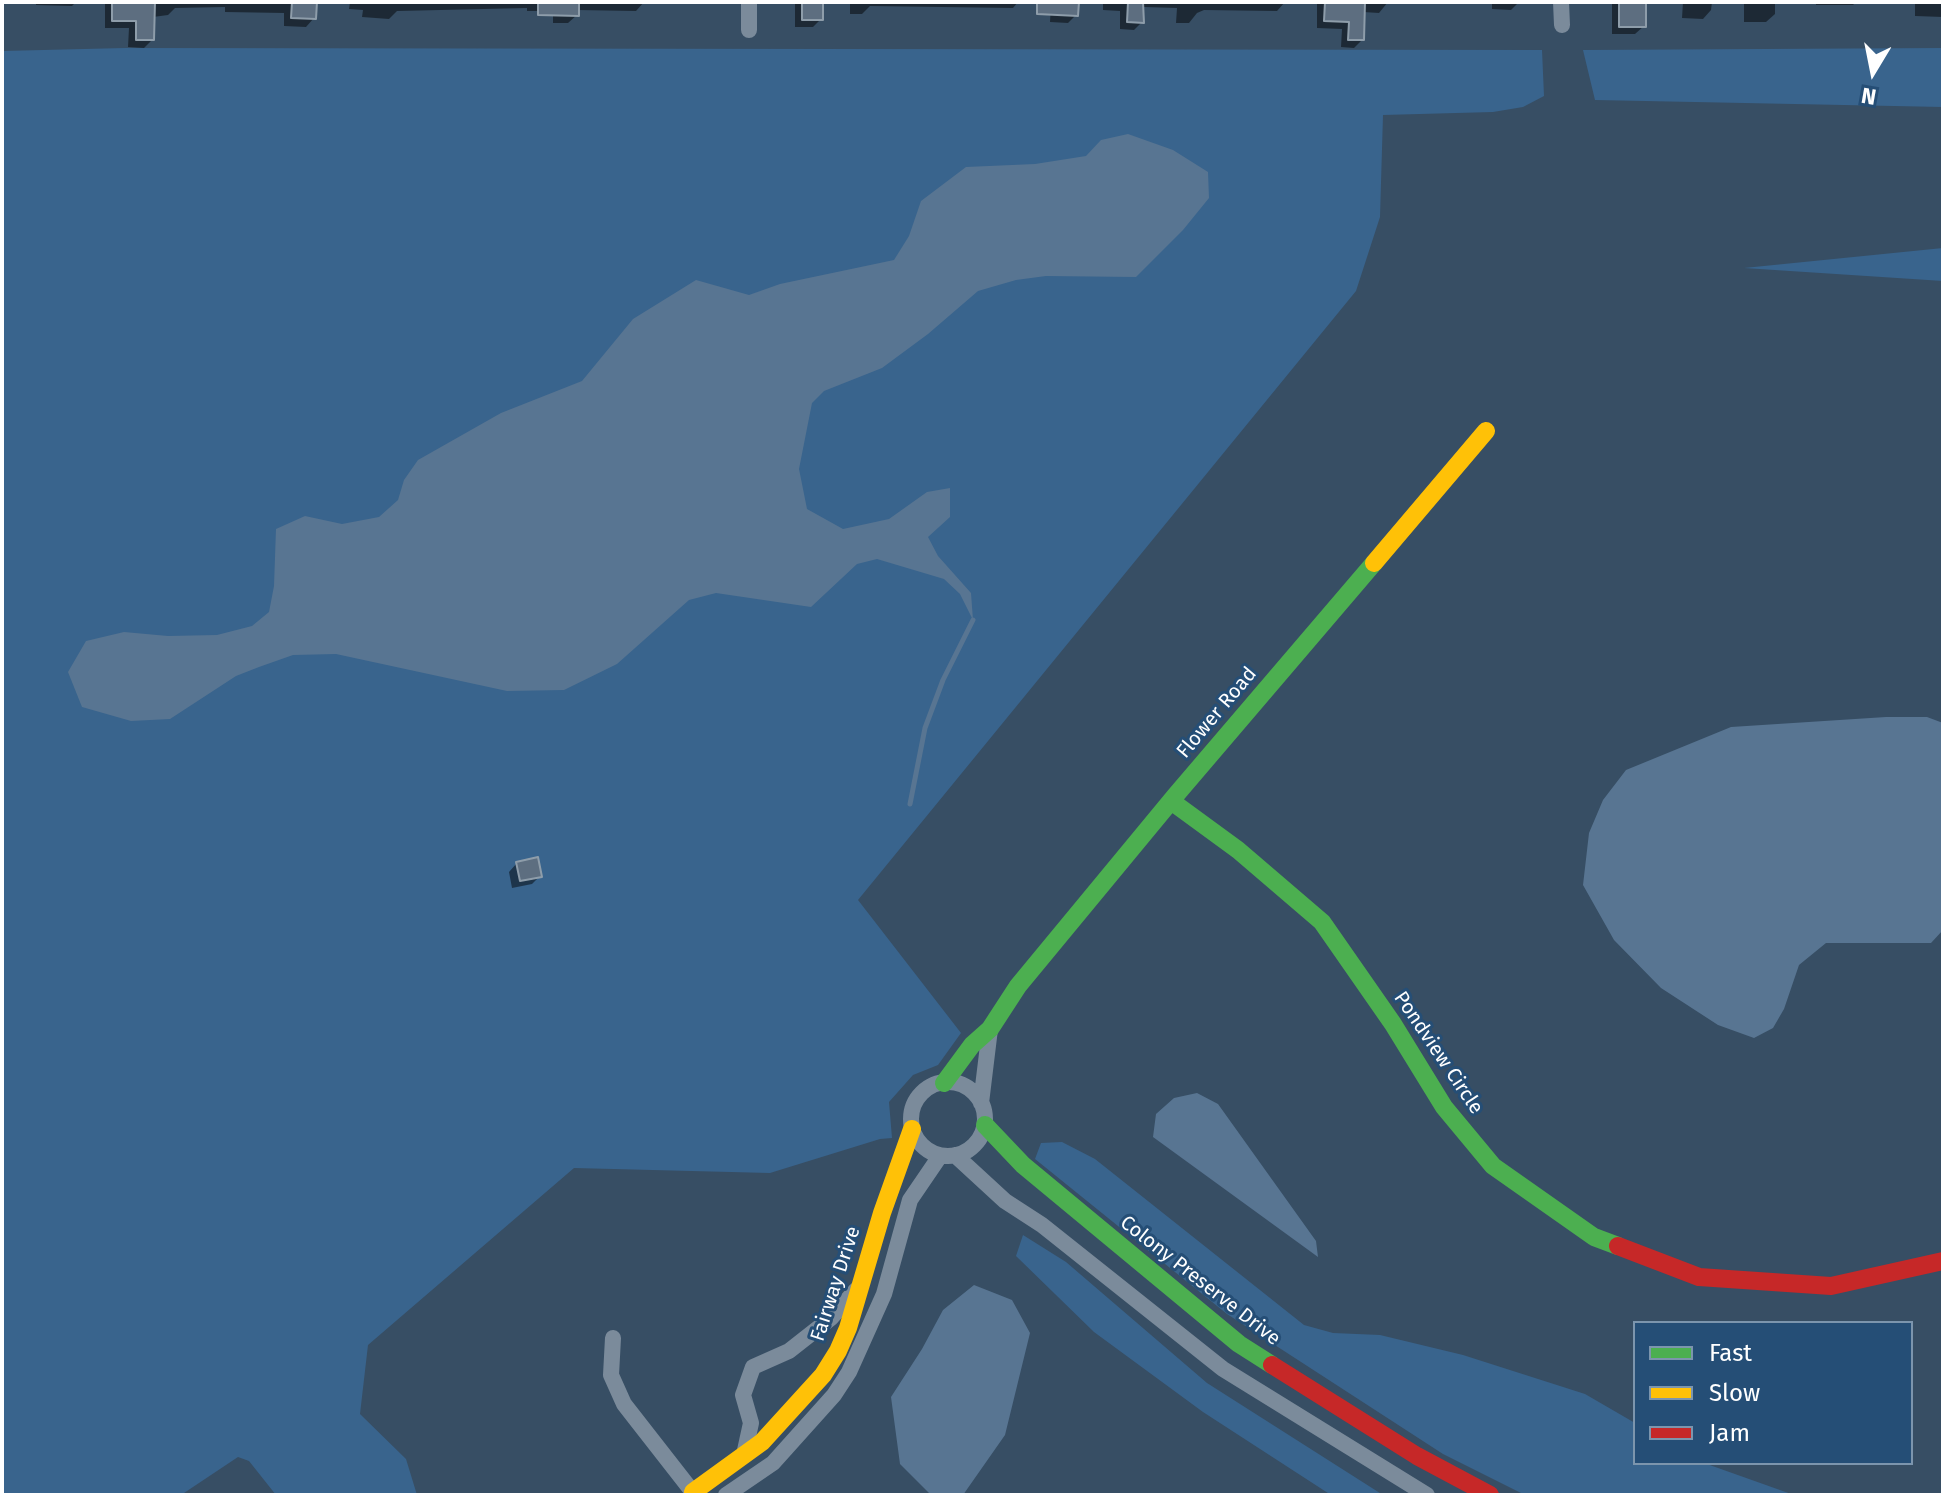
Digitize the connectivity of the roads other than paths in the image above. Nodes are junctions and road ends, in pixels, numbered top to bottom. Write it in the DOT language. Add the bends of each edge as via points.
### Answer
graph roads {
  1 [pos="749,2"];
  2 [pos="1561,2"];
  3 [pos="1562,25"];
  4 [pos="749,30"];
  5 [pos="1486,431"];
  6 [pos="1171,801"];
  7 [pos="990,1029"];
  8 [pos="944,1083"];
  9 [pos="981,1103"];
  10 [pos="985,1125"];
  11 [pos="912,1129"];
  12 [pos="948,1156"];
  13 [pos="1943,1261"];
  14 [pos="860,1286"];
  15 [pos="613,1338"];
  16 [pos="751,1423"];
  17 [pos="773,1430"];
  18 [pos="790,1445"];
  19 [pos="744,1455"];
  20 [pos="694,1493"];
  21 [pos="726,1495"];
  22 [pos="1427,1495"];
  23 [pos="1490,1495"];
  1 -- 4 [label="street"];
  2 -- 3 [label="street"];
  5 -- 6 [label="street, Flower Road"];
  6 -- 7 [label="street, Flower Road" via="1018,986"];
  6 -- 13 [label="street, Pondview Circle" via="1322,922 1444,1107 1493,1166 1594,1237 1699,1277 1831,1286"];
  7 -- 8 [label="street, Flower Road"];
  7 -- 9 [label="street, Flower Road"];
  8 -- 9 [label="street" via="966,1087"];
  8 -- 11 [label="street" via="918,1097"];
  9 -- 10 [label="street"];
  10 -- 12 [label="street" via="975,1145"];
  10 -- 23 [label="street, Colony Preserve Drive" via="1023,1165 1239,1344 1417,1456"];
  11 -- 12 [label="street" via="921,1145"];
  11 -- 14 [label="street, Fairway Drive"];
  12 -- 18 [label="street" via="910,1200 884,1294 861,1350 834,1395"];
  12 -- 22 [label="street" via="1212,1361"];
  14 -- 16 [label="street" via="831,1318 789,1351 753,1367 743,1395"];
  14 -- 17 [label="street, Fairway Drive" via="838,1351"];
  15 -- 20 [label="street" via="611,1375 624,1404"];
  16 -- 17 [label="street"];
  16 -- 19 [label="street"];
  17 -- 18 [label="street"];
  17 -- 19 [label="street, Fairway Drive"];
  18 -- 21 [label="street"];
  19 -- 20 [label="street, Fairway Drive"];
}
